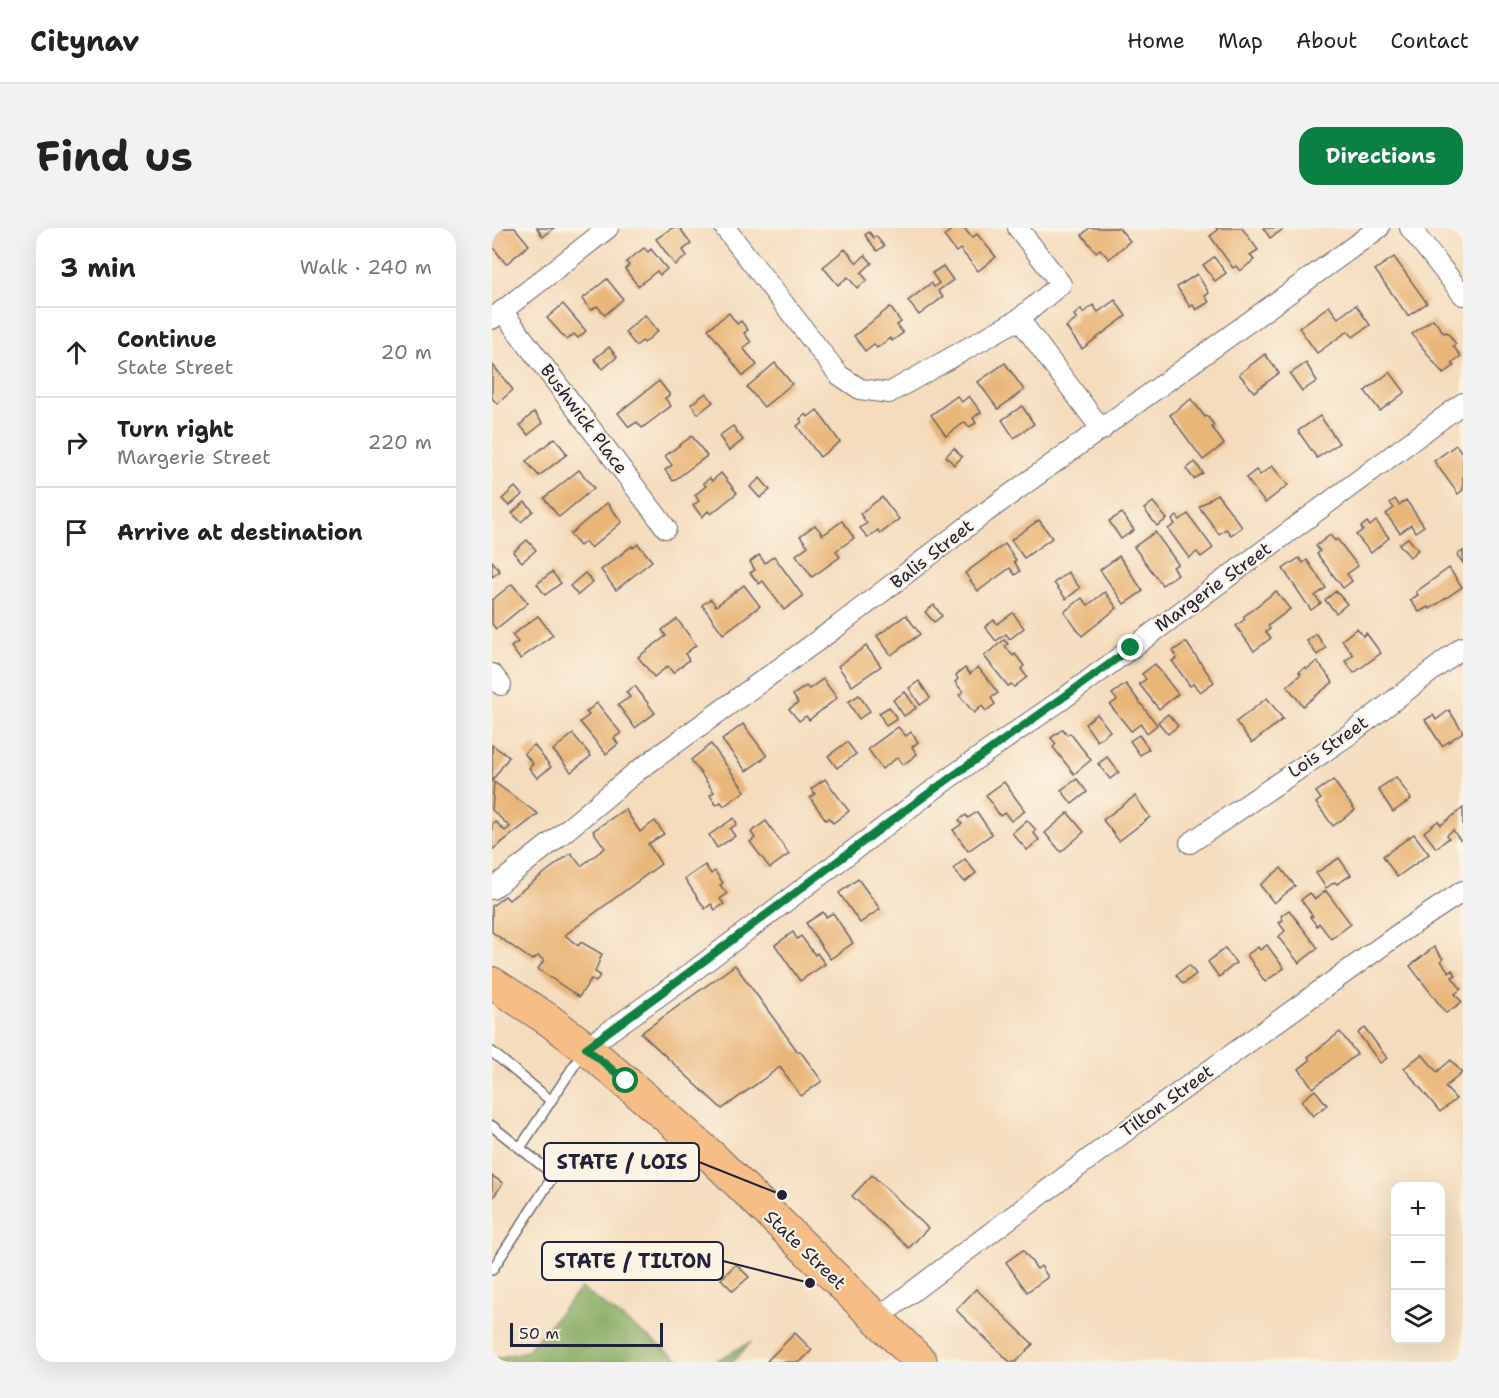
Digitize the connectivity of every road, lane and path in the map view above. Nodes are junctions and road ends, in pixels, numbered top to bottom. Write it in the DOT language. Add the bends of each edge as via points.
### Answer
graph roads {
  1 [pos="608,228"];
  2 [pos="725,228"];
  3 [pos="1018,228"];
  4 [pos="1379,228"];
  5 [pos="1410,228"];
  6 [pos="1463,295"];
  7 [pos="497,315"];
  8 [pos="1019,319"];
  9 [pos="1463,403"];
  10 [pos="1102,430"];
  11 [pos="666,528"];
  12 [pos="1463,647"];
  13 [pos="1190,843"];
  14 [pos="492,889"];
  15 [pos="1461,898"];
  16 [pos="492,983"];
  17 [pos="586,1048"];
  18 [pos="492,1052"];
  19 [pos="550,1100"];
  20 [pos="492,1126"];
  21 [pos="520,1148"];
  22 [pos="492,1270"];
  23 [pos="876,1319"];
  24 [pos="921,1362"];
  1 -- 7 [label="street"];
  2 -- 8 [label="street" via="839,375 860,389 889,393"];
  3 -- 8 [label="street" via="1061,284"];
  4 -- 10 [label="street, Balis Street"];
  5 -- 6 [label="street"];
  7 -- 11 [label="street, Bushwick Place"];
  8 -- 10 [label="street"];
  9 -- 17 [label="street, Margerie Street"];
  10 -- 14 [label="street, Balis Street" via="636,772"];
  12 -- 13 [label="street, Lois Street" via="1346,736"];
  15 -- 23 [label="street, Tilton Street" via="1373,952"];
  16 -- 17 [label="main road, State Street"];
  17 -- 19 [label="lane"];
  17 -- 23 [label="main road, State Street" via="710,1155"];
  18 -- 19 [label="lane"];
  19 -- 21 [label="lane"];
  20 -- 21 [label="lane"];
  21 -- 22 [label="lane" via="554,1175"];
  23 -- 24 [label="main road, State Street"];
}
